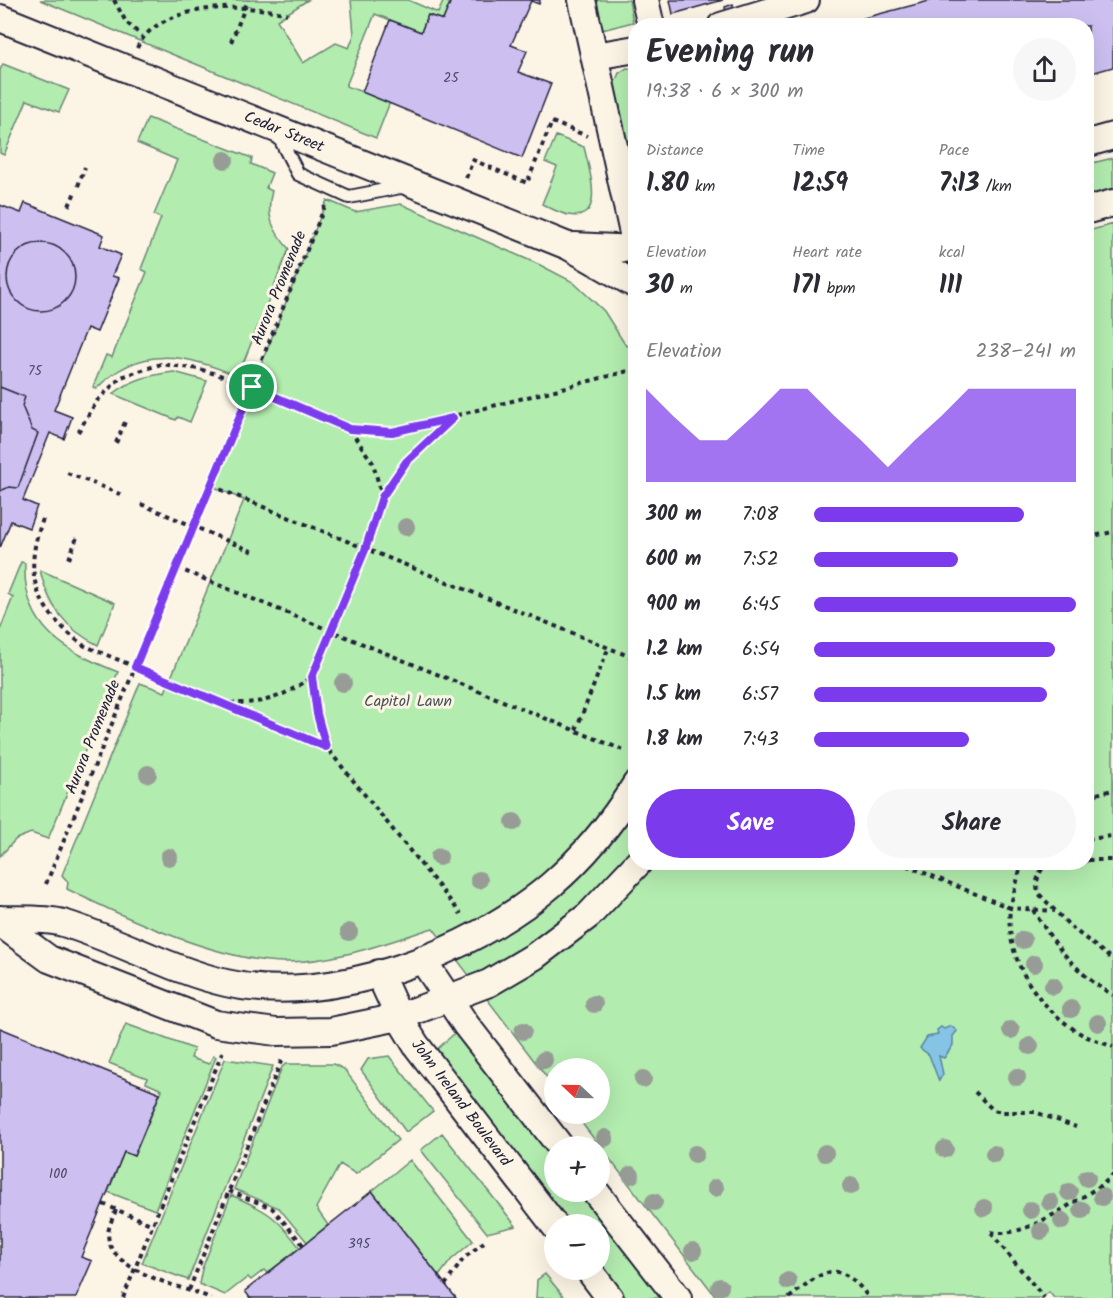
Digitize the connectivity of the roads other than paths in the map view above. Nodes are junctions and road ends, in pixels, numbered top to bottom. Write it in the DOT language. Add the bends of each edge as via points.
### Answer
graph roads {
  1 [pos="582,0"];
  2 [pos="645,0"];
  3 [pos="806,0"];
  4 [pos="0,18"];
  5 [pos="649,18"];
  6 [pos="747,18"];
  7 [pos="628,50"];
  8 [pos="595,56"];
  9 [pos="275,129"];
  10 [pos="1113,136"];
  11 [pos="1094,141"];
  12 [pos="415,185"];
  13 [pos="1113,203"];
  14 [pos="1094,208"];
  15 [pos="628,211"];
  16 [pos="568,246"];
  17 [pos="628,248"];
  18 [pos="628,280"];
  19 [pos="628,796"];
  20 [pos="631,870"];
  21 [pos="0,921"];
  22 [pos="422,959"];
  23 [pos="380,974"];
  24 [pos="449,998"];
  25 [pos="399,1017"];
  26 [pos="552,1136"];
  27 [pos="604,1202"];
  28 [pos="546,1214"];
  29 [pos="596,1280"];
  30 [pos="610,1298"];
  31 [pos="678,1298"];
  1 -- 8 [label="street"];
  2 -- 5 [label="street"];
  3 -- 6 [label="street"];
  4 -- 9 [label="street, Cedar Street"];
  7 -- 8 [label="street"];
  8 -- 15 [label="street"];
  9 -- 12 [label="street, Cedar Street"];
  9 -- 12 [label="lane" via="298,174 349,196"];
  10 -- 11 [label="street"];
  12 -- 16 [label="street, Cedar Street"];
  13 -- 14 [label="street"];
  16 -- 17 [label="street, Cedar Street"];
  16 -- 18 [label="street, Cedar Street"];
  19 -- 22 [label="street" via="605,830 551,885 477,935"];
  20 -- 24 [label="street" via="588,915 535,956 489,983"];
  21 -- 23 [label="street" via="61,923 225,983 268,990 333,986"];
  21 -- 25 [label="street" via="49,959 216,1024 276,1032 331,1031"];
  22 -- 23 [label="street"];
  22 -- 24 [label="street"];
  23 -- 25 [label="street, John Ireland Boulevard"];
  24 -- 25 [label="street"];
  24 -- 26 [label="street"];
  25 -- 28 [label="street, John Ireland Boulevard" via="416,1045"];
  27 -- 31 [label="street"];
  29 -- 30 [label="street"];
}
